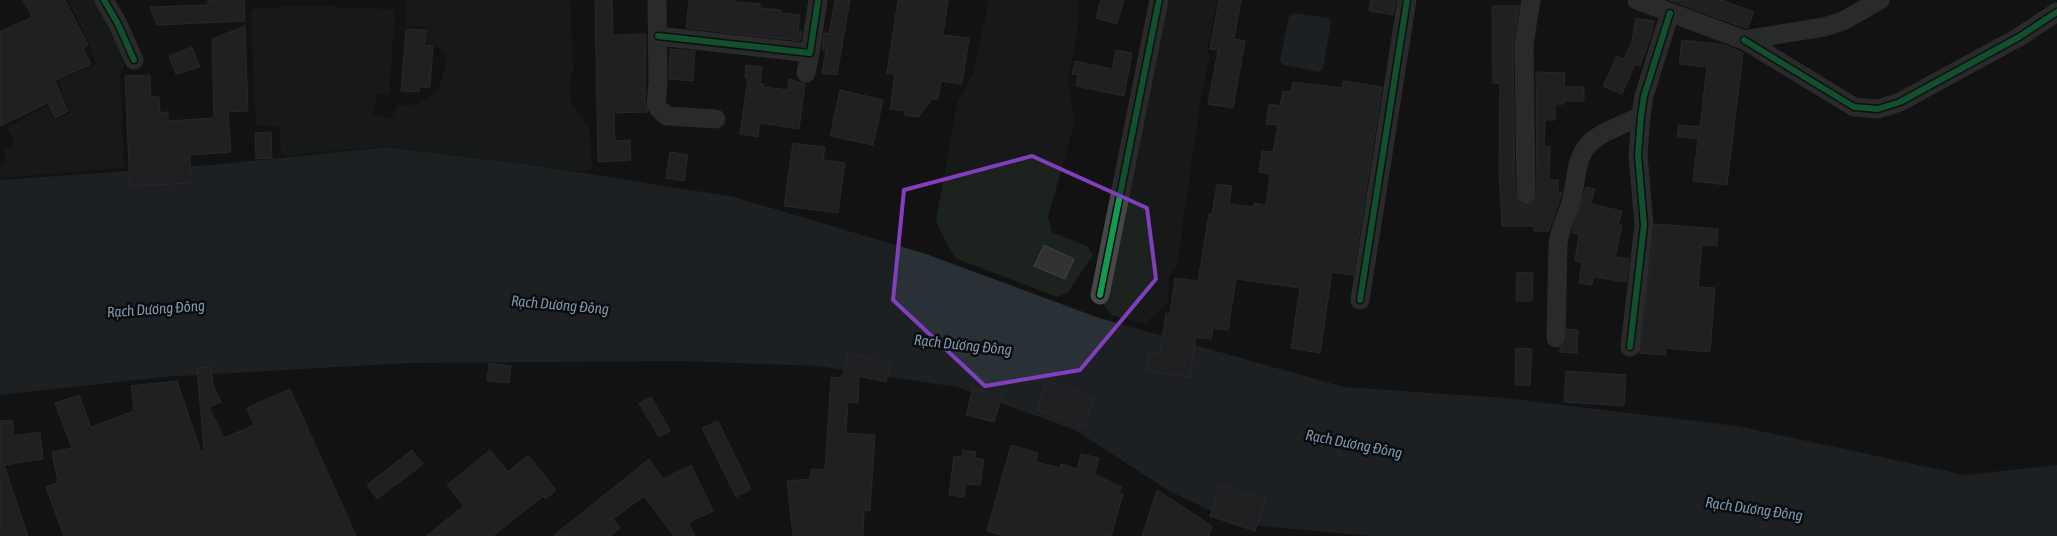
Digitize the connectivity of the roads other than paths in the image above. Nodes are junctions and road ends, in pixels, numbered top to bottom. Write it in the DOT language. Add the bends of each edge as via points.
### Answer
graph roads {
  1 [pos="104,0"];
  2 [pos="657,0"];
  3 [pos="816,0"];
  4 [pos="1159,0"];
  5 [pos="1407,0"];
  6 [pos="1532,0"];
  7 [pos="1637,0"];
  8 [pos="1880,0"];
  9 [pos="2057,12"];
  10 [pos="1670,13"];
  11 [pos="658,36"];
  12 [pos="1744,40"];
  13 [pos="810,53"];
  14 [pos="134,60"];
  15 [pos="806,73"];
  16 [pos="1641,116"];
  17 [pos="716,118"];
  18 [pos="1526,194"];
  19 [pos="1100,295"];
  20 [pos="1360,300"];
  21 [pos="1556,338"];
  22 [pos="1630,347"];
  1 -- 14 [label="street"];
  2 -- 11 [label="street"];
  3 -- 13 [label="street"];
  4 -- 19 [label="street"];
  5 -- 20 [label="street"];
  6 -- 18 [label="street" via="1524,44"];
  7 -- 10 [label="street"];
  8 -- 12 [label="street" via="1843,21"];
  9 -- 12 [label="street" via="2019,37 1900,102 1878,109 1854,107"];
  10 -- 12 [label="street"];
  10 -- 16 [label="street" via="1644,96"];
  11 -- 13 [label="street"];
  11 -- 17 [label="street" via="658,109 667,116"];
  13 -- 15 [label="street"];
  16 -- 21 [label="street" via="1597,138 1582,154 1571,205 1558,243"];
  16 -- 22 [label="street" via="1638,155 1644,225"];
}
